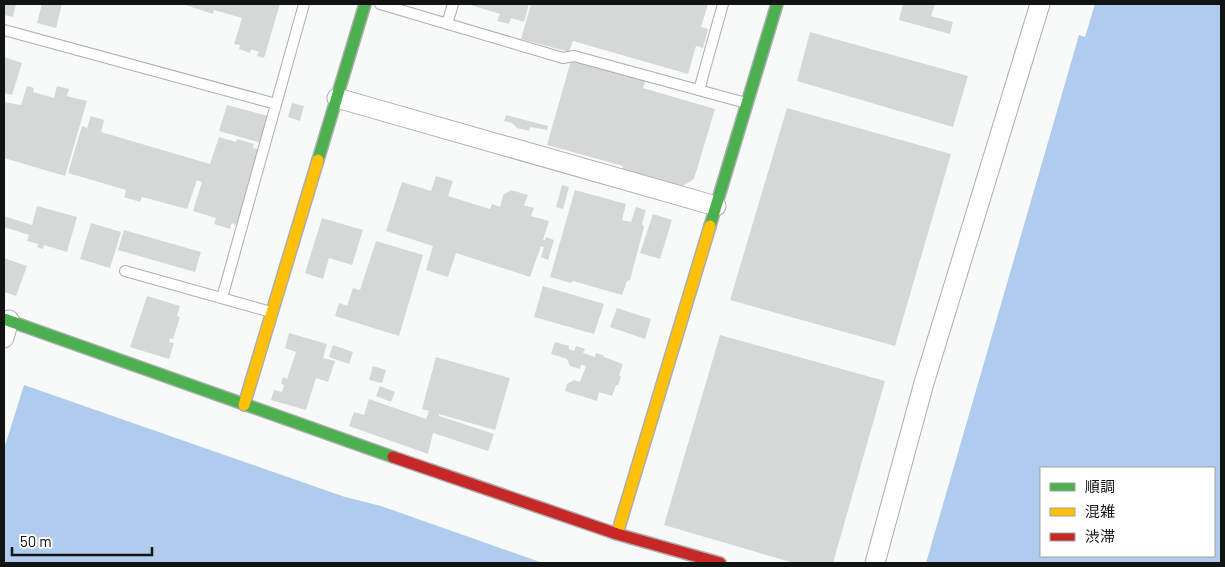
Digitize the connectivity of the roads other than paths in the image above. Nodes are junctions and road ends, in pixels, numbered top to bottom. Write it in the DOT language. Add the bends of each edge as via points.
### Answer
graph roads {
  1 [pos="304,4"];
  2 [pos="365,4"];
  3 [pos="380,4"];
  4 [pos="453,4"];
  5 [pos="724,4"];
  6 [pos="777,4"];
  7 [pos="1040,4"];
  8 [pos="447,24"];
  9 [pos="4,30"];
  10 [pos="699,90"];
  11 [pos="337,98"];
  12 [pos="747,103"];
  13 [pos="276,104"];
  14 [pos="716,206"];
  15 [pos="125,271"];
  16 [pos="222,298"];
  17 [pos="272,313"];
  18 [pos="5,326"];
  19 [pos="244,405"];
  20 [pos="617,534"];
  21 [pos="720,563"];
  22 [pos="875,563"];
  1 -- 13 [label="lane"];
  2 -- 11 [label="street"];
  3 -- 8 [label="lane"];
  4 -- 8 [label="lane"];
  5 -- 10 [label="lane"];
  6 -- 12 [label="street"];
  7 -- 22 [label="street" via="924,383"];
  8 -- 10 [label="lane" via="563,58 574,56"];
  9 -- 13 [label="lane"];
  10 -- 12 [label="lane"];
  11 -- 14 [label="street"];
  11 -- 17 [label="street"];
  12 -- 14 [label="street"];
  13 -- 16 [label="lane"];
  14 -- 20 [label="street"];
  15 -- 16 [label="lane"];
  16 -- 17 [label="lane"];
  17 -- 19 [label="street"];
  18 -- 19 [label="street"];
  19 -- 20 [label="street"];
  20 -- 21 [label="street"];
}
